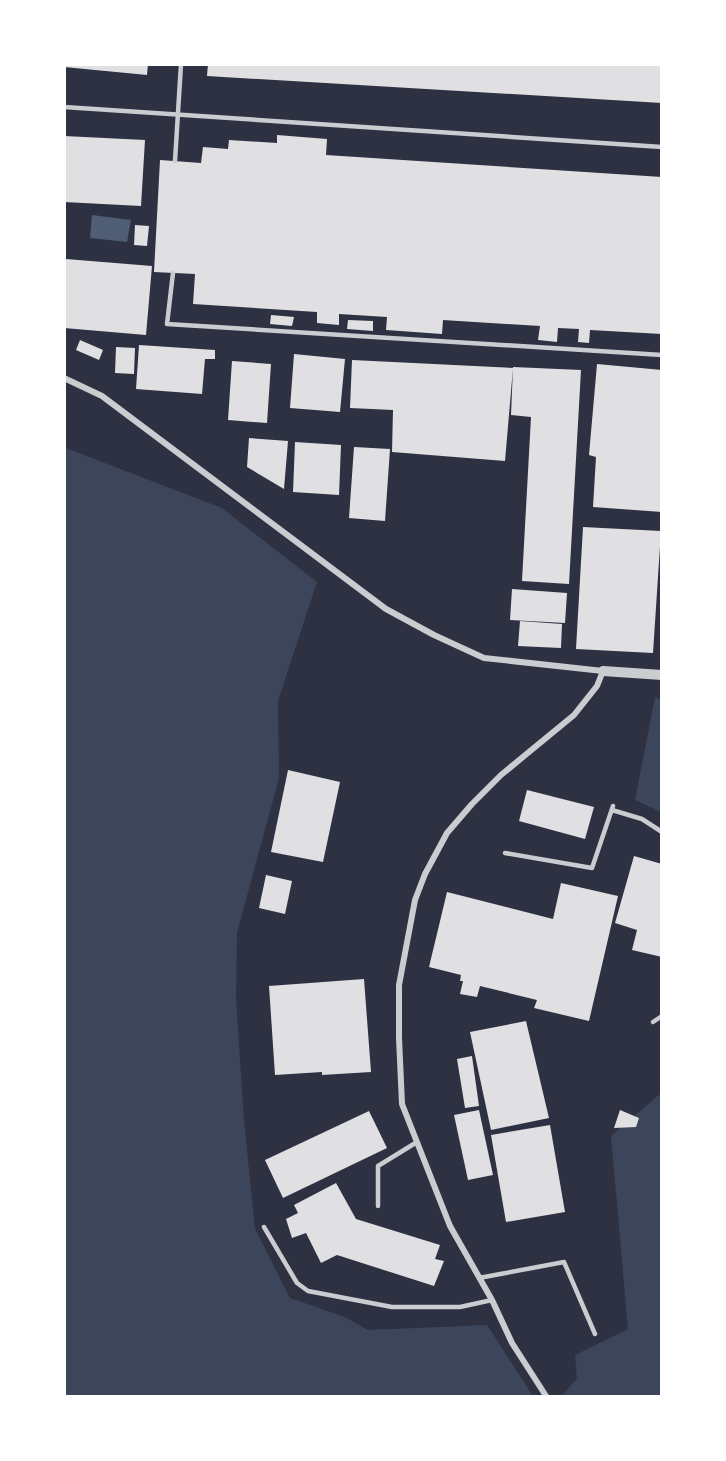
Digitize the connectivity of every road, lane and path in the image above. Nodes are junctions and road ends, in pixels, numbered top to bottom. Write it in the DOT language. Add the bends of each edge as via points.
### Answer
graph roads {
  1 [pos="181,64"];
  2 [pos="64,107"];
  3 [pos="178,114"];
  4 [pos="662,147"];
  5 [pos="175,161"];
  6 [pos="173,273"];
  7 [pos="662,356"];
  8 [pos="64,378"];
  9 [pos="603,671"];
  10 [pos="662,675"];
  11 [pos="662,832"];
  12 [pos="505,853"];
  13 [pos="662,1016"];
  14 [pos="653,1022"];
  15 [pos="417,1142"];
  16 [pos="378,1206"];
  17 [pos="264,1227"];
  18 [pos="479,1278"];
  19 [pos="492,1300"];
  20 [pos="594,1334"];
  21 [pos="546,1396"];
  1 -- 3 [label="lane"];
  2 -- 3 [label="lane"];
  3 -- 4 [label="lane"];
  3 -- 5 [label="lane"];
  6 -- 7 [label="lane" via="167,324"];
  8 -- 9 [label="street" via="102,396 386,609 484,658"];
  9 -- 10 [label="street"];
  9 -- 15 [label="street" via="597,686 574,715 472,804 447,833 425,874 415,900 399,985 402,1104"];
  11 -- 12 [label="lane" via="642,819 612,808 592,868"];
  13 -- 14 [label="lane"];
  15 -- 16 [label="lane" via="378,1166"];
  15 -- 18 [label="street" via="450,1226"];
  17 -- 19 [label="lane" via="297,1283 308,1291 392,1307 460,1307"];
  18 -- 19 [label="street"];
  18 -- 20 [label="lane" via="564,1262"];
  19 -- 21 [label="street" via="512,1343"];
}
